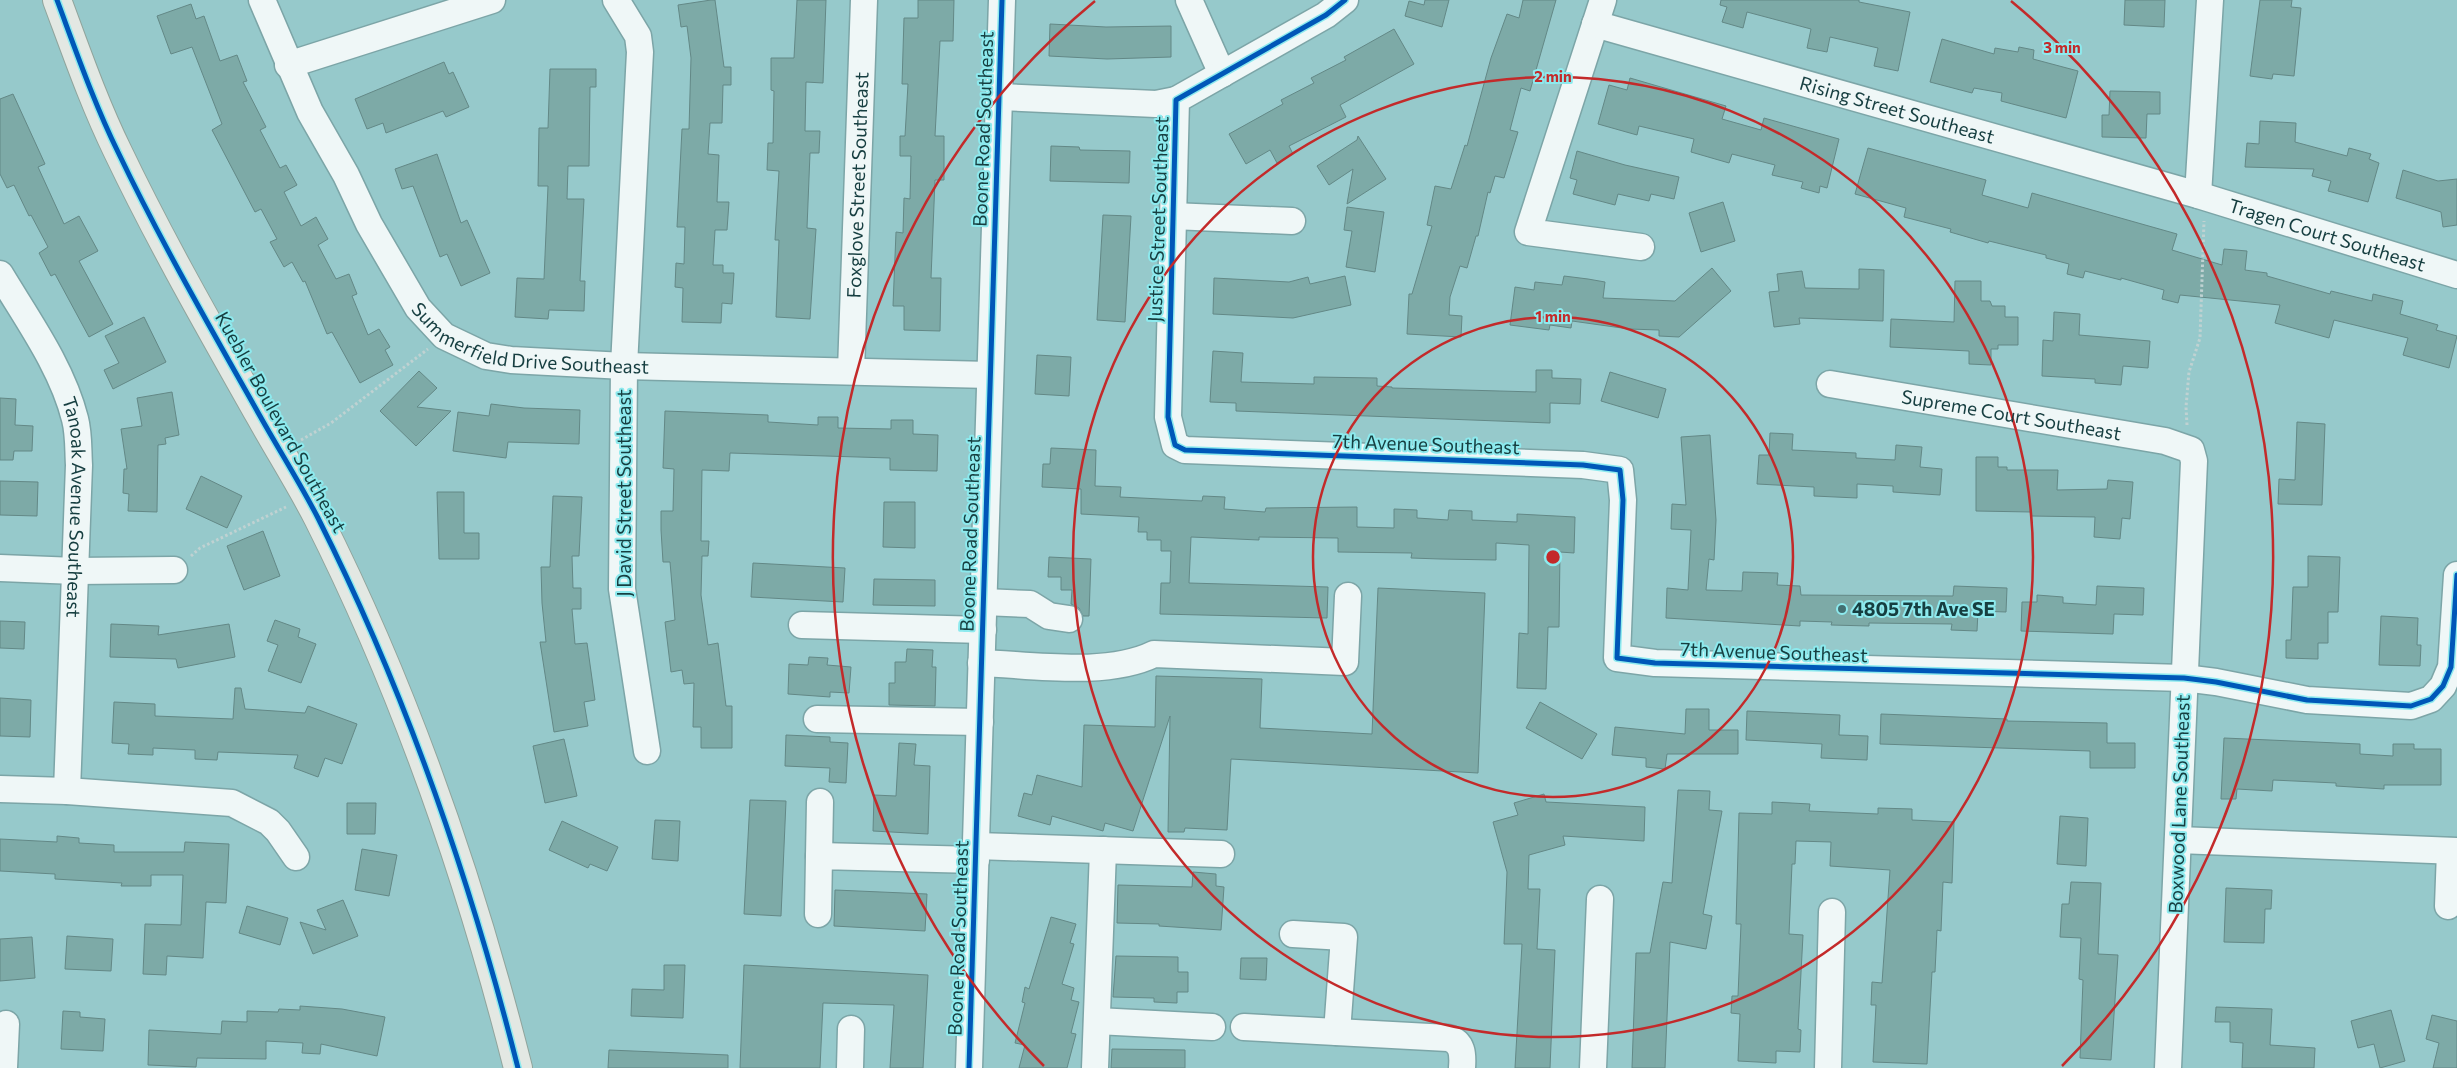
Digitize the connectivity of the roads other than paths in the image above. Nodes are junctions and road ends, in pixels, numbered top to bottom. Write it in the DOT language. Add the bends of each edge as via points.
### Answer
graph roads {
  1 [pos="57,0"];
  2 [pos="262,0"];
  3 [pos="492,0"];
  4 [pos="616,0"];
  5 [pos="864,0"];
  6 [pos="1002,0"];
  7 [pos="1189,0"];
  8 [pos="1345,0"];
  9 [pos="2210,0"];
  10 [pos="1599,12"];
  11 [pos="288,65"];
  12 [pos="1222,74"];
  13 [pos="999,97"];
  14 [pos="1176,100"];
  15 [pos="2198,195"];
  16 [pos="1172,216"];
  17 [pos="1292,220"];
  18 [pos="1641,247"];
  19 [pos="0,274"];
  20 [pos="2457,275"];
  21 [pos="624,366"];
  22 [pos="851,371"];
  23 [pos="990,376"];
  24 [pos="1830,384"];
  25 [pos="1175,445"];
  26 [pos="2191,450"];
  27 [pos="0,568"];
  28 [pos="174,570"];
  29 [pos="76,571"];
  30 [pos="2457,574"];
  31 [pos="1348,596"];
  32 [pos="984,602"];
  33 [pos="1069,618"];
  34 [pos="802,625"];
  35 [pos="982,630"];
  36 [pos="981,663"];
  37 [pos="2184,678"];
  38 [pos="817,719"];
  39 [pos="980,722"];
  40 [pos="647,751"];
  41 [pos="0,789"];
  42 [pos="67,791"];
  43 [pos="820,802"];
  44 [pos="2178,840"];
  45 [pos="1103,850"];
  46 [pos="2454,851"];
  47 [pos="976,853"];
  48 [pos="1221,854"];
  49 [pos="819,856"];
  50 [pos="296,857"];
  51 [pos="1600,899"];
  52 [pos="2448,906"];
  53 [pos="1832,912"];
  54 [pos="818,914"];
  55 [pos="1293,934"];
  56 [pos="1097,1021"];
  57 [pos="6,1024"];
  58 [pos="1212,1027"];
  59 [pos="1244,1027"];
  60 [pos="851,1029"];
  61 [pos="1337,1032"];
  62 [pos="4,1068"];
  63 [pos="518,1068"];
  64 [pos="850,1068"];
  65 [pos="969,1068"];
  66 [pos="1095,1068"];
  67 [pos="1462,1068"];
  68 [pos="1593,1068"];
  69 [pos="1828,1068"];
  70 [pos="2168,1068"];
  1 -- 63 [label="main road, Kuebler Boulevard Southeast" via="117,151 306,497 389,671 438,798 475,912"];
  2 -- 11 [label="street, Summerfield Drive Southeast"];
  3 -- 11 [label="street"];
  4 -- 21 [label="street, J David Street Southeast" via="638,36 640,52"];
  5 -- 22 [label="street, Foxglove Street Southeast"];
  6 -- 13 [label="street, Boone Road Southeast"];
  7 -- 12 [label="street"];
  8 -- 12 [label="street, Justice Street Southeast" via="1326,15"];
  9 -- 15 [label="street"];
  10 -- 15 [label="street, Rising Street Southeast"];
  10 -- 18 [label="street" via="1528,232"];
  11 -- 21 [label="street, Summerfield Drive Southeast" via="369,224 418,308 444,336 486,356"];
  12 -- 14 [label="street, Justice Street Southeast"];
  13 -- 14 [label="street" via="1156,104"];
  13 -- 23 [label="street, Boone Road Southeast"];
  14 -- 16 [label="street, Justice Street Southeast"];
  15 -- 20 [label="street, Tragen Court Southeast"];
  16 -- 17 [label="street"];
  16 -- 25 [label="street, Justice Street Southeast" via="1168,418"];
  19 -- 29 [label="street, Tanoak Avenue Southeast" via="67,392 76,421 80,465"];
  21 -- 22 [label="street, Summerfield Drive Southeast"];
  21 -- 40 [label="street, J David Street Southeast" via="622,589"];
  22 -- 23 [label="street, Summerfield Drive Southeast"];
  23 -- 32 [label="street, Boone Road Southeast"];
  24 -- 26 [label="street, Supreme Court Southeast" via="2165,441"];
  25 -- 37 [label="street, 7th Avenue Southeast" via="1198,451 1583,465 1620,470 1623,500 1617,658 1665,664"];
  26 -- 37 [label="street, Boxwood Lane Southeast" via="2194,461"];
  27 -- 29 [label="street"];
  28 -- 29 [label="street"];
  29 -- 42 [label="street, Tanoak Avenue Southeast"];
  30 -- 37 [label="street, 7th Avenue Southeast" via="2451,667 2444,686 2431,699 2411,706 2307,700"];
  31 -- 36 [label="street" via="1346,662 1154,654 1141,661 1093,667"];
  32 -- 33 [label="street" via="1030,604 1049,616"];
  32 -- 35 [label="street, Boone Road Southeast"];
  34 -- 35 [label="street"];
  35 -- 36 [label="street, Boone Road Southeast"];
  36 -- 39 [label="street, Boone Road Southeast"];
  37 -- 44 [label="street, Boxwood Lane Southeast"];
  38 -- 39 [label="street"];
  39 -- 47 [label="street, Boone Road Southeast"];
  41 -- 42 [label="street"];
  42 -- 50 [label="street" via="232,803 269,822"];
  43 -- 49 [label="street"];
  44 -- 46 [label="street"];
  44 -- 70 [label="street, Boxwood Lane Southeast"];
  45 -- 47 [label="street"];
  45 -- 48 [label="street"];
  45 -- 56 [label="street"];
  46 -- 52 [label="street"];
  47 -- 49 [label="street"];
  47 -- 65 [label="street, Boone Road Southeast"];
  49 -- 54 [label="street"];
  51 -- 68 [label="street"];
  53 -- 69 [label="street"];
  55 -- 61 [label="street" via="1344,936"];
  56 -- 58 [label="street"];
  56 -- 66 [label="street"];
  57 -- 62 [label="street"];
  59 -- 61 [label="street"];
  60 -- 64 [label="street"];
  61 -- 67 [label="street" via="1454,1040 1461,1049"];
}
